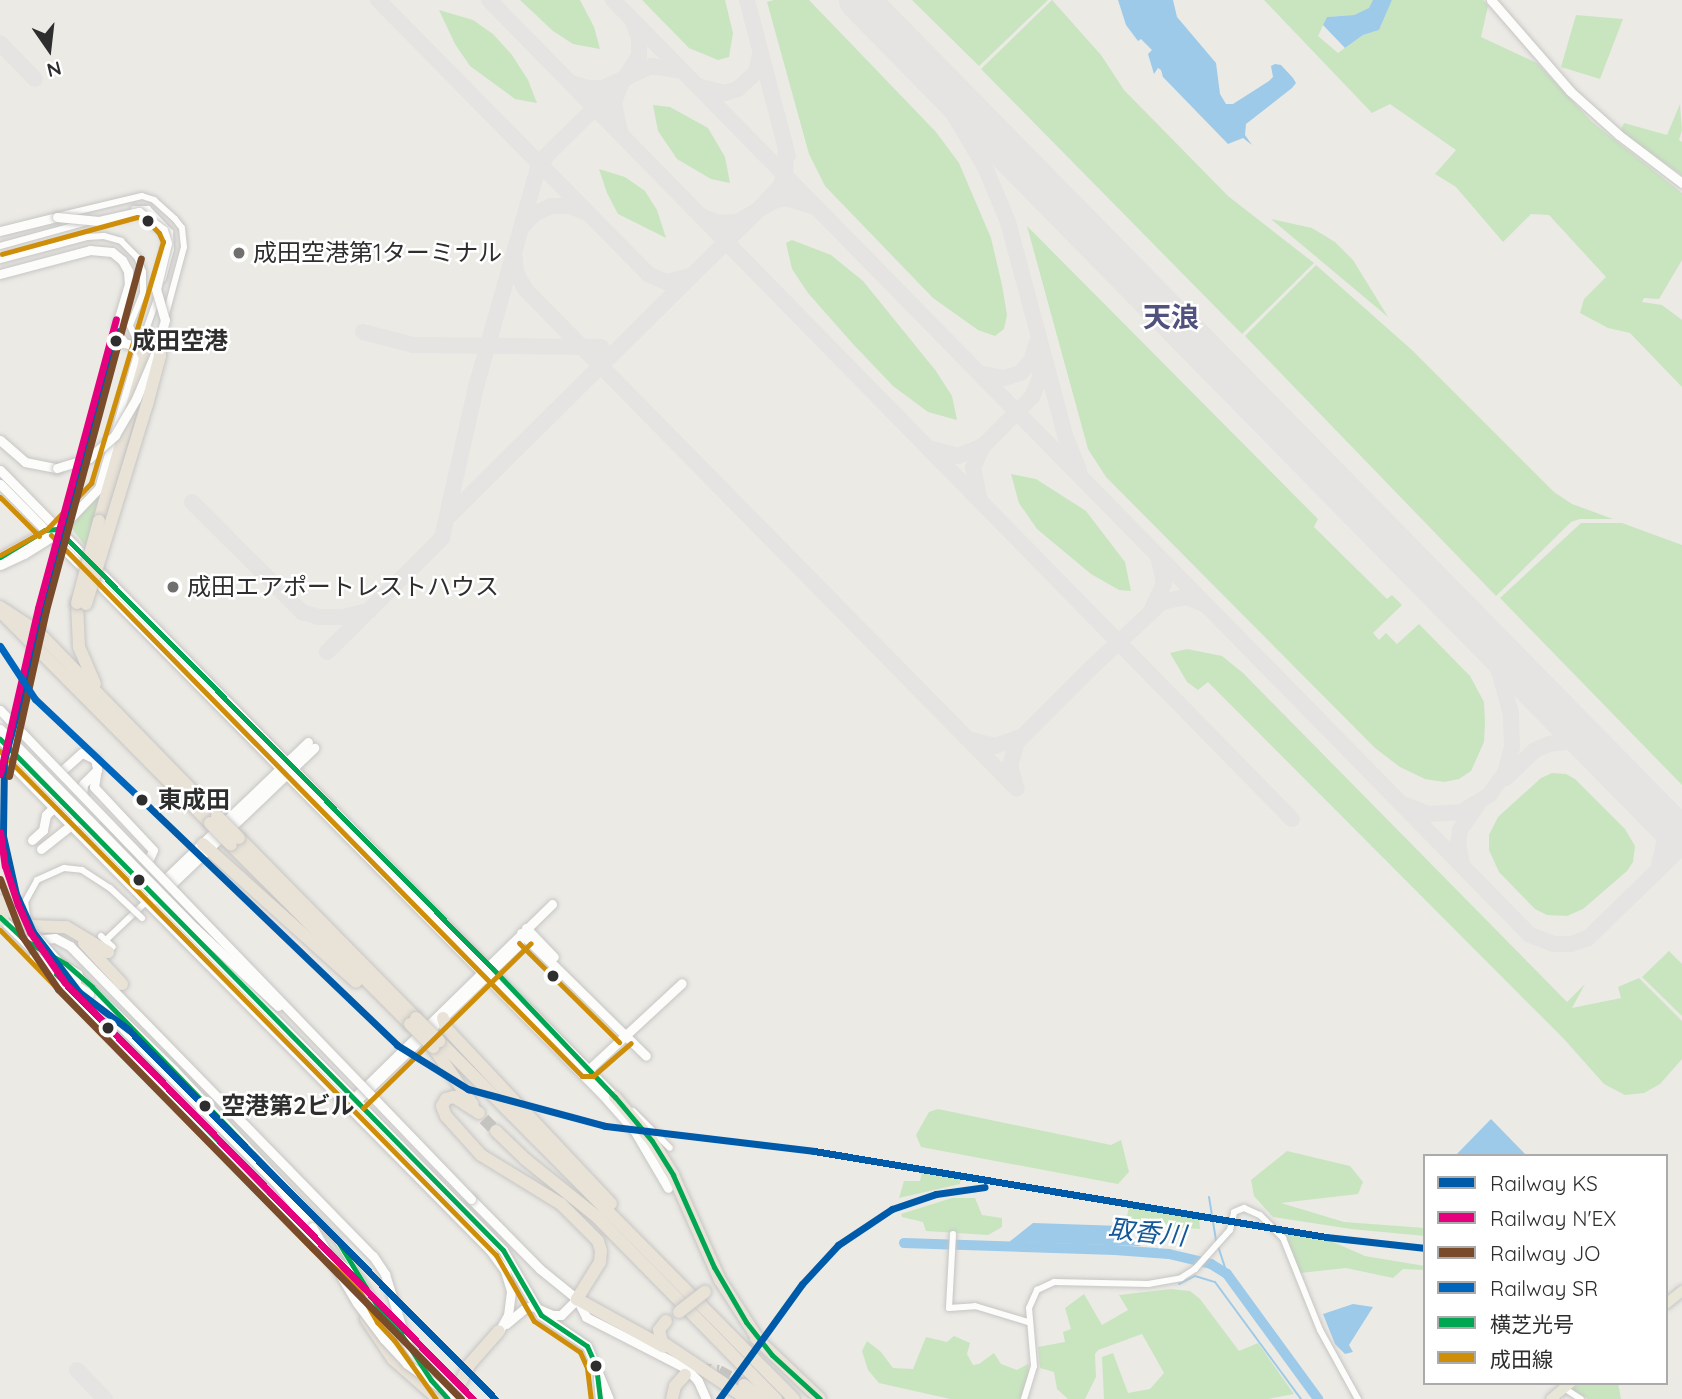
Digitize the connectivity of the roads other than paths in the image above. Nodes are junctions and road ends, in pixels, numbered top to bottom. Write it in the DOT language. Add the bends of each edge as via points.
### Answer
graph roads {
  1 [pos="1491,0"];
  2 [pos="1682,183"];
  3 [pos="57,217"];
  4 [pos="0,231"];
  5 [pos="0,246"];
  6 [pos="0,260"];
  7 [pos="0,274"];
  8 [pos="165,320"];
  9 [pos="160,337"];
  10 [pos="140,347"];
  11 [pos="0,440"];
  12 [pos="0,470"];
  13 [pos="0,484"];
  14 [pos="52,532"];
  15 [pos="0,557"];
  16 [pos="0,565"];
  17 [pos="81,603"];
  18 [pos="0,609"];
  19 [pos="0,710"];
  20 [pos="118,715"];
  21 [pos="0,720"];
  22 [pos="0,729"];
  23 [pos="0,739"];
  24 [pos="311,745"];
  25 [pos="0,753"];
  26 [pos="288,768"];
  27 [pos="97,770"];
  28 [pos="55,777"];
  29 [pos="54,807"];
  30 [pos="73,814"];
  31 [pos="214,820"];
  32 [pos="72,825"];
  33 [pos="32,840"];
  34 [pos="235,842"];
  35 [pos="206,848"];
  36 [pos="41,849"];
  37 [pos="152,897"];
  38 [pos="0,901"];
  39 [pos="554,906"];
  40 [pos="1,918"];
  41 [pos="142,918"];
  42 [pos="526,932"];
  43 [pos="75,933"];
  44 [pos="26,941"];
  45 [pos="111,949"];
  46 [pos="34,956"];
  47 [pos="491,967"];
  48 [pos="78,974"];
  49 [pos="483,974"];
  50 [pos="255,979"];
  51 [pos="682,983"];
  52 [pos="122,984"];
  53 [pos="65,985"];
  54 [pos="89,994"];
  55 [pos="382,1000"];
  56 [pos="443,1018"];
  57 [pos="413,1021"];
  58 [pos="627,1034"];
  59 [pos="436,1044"];
  60 [pos="646,1056"];
  61 [pos="586,1071"];
  62 [pos="615,1097"];
  63 [pos="353,1101"];
  64 [pos="496,1131"];
  65 [pos="670,1147"];
  66 [pos="668,1188"];
  67 [pos="953,1234"];
  68 [pos="329,1253"];
  69 [pos="363,1279"];
  70 [pos="1682,1291"];
  71 [pos="577,1299"];
  72 [pos="1668,1302"];
  73 [pos="357,1303"];
  74 [pos="536,1307"];
  75 [pos="666,1321"];
  76 [pos="1028,1322"];
  77 [pos="717,1324"];
  78 [pos="499,1331"];
  79 [pos="760,1342"];
  80 [pos="407,1344"];
  81 [pos="684,1356"];
  82 [pos="596,1366"];
  83 [pos="685,1375"];
  84 [pos="744,1385"];
  85 [pos="1567,1386"];
  86 [pos="457,1393"];
  87 [pos="438,1399"];
  88 [pos="448,1399"];
  89 [pos="600,1399"];
  90 [pos="609,1399"];
  91 [pos="672,1399"];
  92 [pos="706,1399"];
  93 [pos="747,1399"];
  94 [pos="762,1399"];
  95 [pos="776,1399"];
  96 [pos="794,1399"];
  97 [pos="820,1399"];
  98 [pos="1024,1399"];
  99 [pos="1358,1399"];
  100 [pos="1551,1399"];
  101 [pos="1581,1399"];
  1 -- 2 [label="street" via="1570,91"];
  3 -- 4 [label="street"];
  3 -- 8 [label="street, bridge" via="100,221 139,212 163,230 167,243 156,289"];
  3 -- 8 [label="street, bridge" via="142,196 154,200 175,219 182,228 184,247"];
  5 -- 10 [label="street" via="137,208 152,212 167,228 172,242"];
  6 -- 10 [label="street" via="87,237 121,241 137,257 144,279 130,326"];
  7 -- 10 [label="street" via="90,250 112,252 126,265 129,284 118,334 124,342"];
  8 -- 9 [label="street, bridge"];
  9 -- 11 [label="street, bridge" via="140,392 115,435 89,458 57,468 25,462"];
  9 -- 17 [label="highway, bridge" via="160,356 144,418"];
  10 -- 14 [label="street" via="103,480"];
  10 -- 17 [label="highway, bridge" via="144,364"];
  12 -- 14 [label="street"];
  13 -- 14 [label="street"];
  14 -- 15 [label="street"];
  14 -- 16 [label="street" via="24,554"];
  14 -- 26 [label="street"];
  17 -- 20 [label="highway" via="79,647 92,679"];
  18 -- 20 [label="highway" via="27,622"];
  18 -- 31 [label="highway"];
  19 -- 50 [label="street, bridge"];
  20 -- 31 [label="highway"];
  21 -- 28 [label="street"];
  22 -- 50 [label="street, bridge"];
  23 -- 30 [label="street"];
  24 -- 26 [label="street"];
  25 -- 29 [label="street"];
  26 -- 35 [label="street"];
  26 -- 47 [label="street"];
  26 -- 49 [label="street"];
  27 -- 27 [label="street" via="94,787 152,847 149,859 137,856 82,799 83,784"];
  27 -- 28 [label="street" via="95,758 82,753"];
  28 -- 50 [label="street, bridge"];
  29 -- 32 [label="street"];
  29 -- 33 [label="street" via="46,815 43,830"];
  30 -- 32 [label="street"];
  30 -- 37 [label="street"];
  31 -- 34 [label="highway, bridge"];
  32 -- 36 [label="street"];
  32 -- 37 [label="street"];
  34 -- 55 [label="highway"];
  34 -- 57 [label="highway"];
  35 -- 37 [label="street"];
  35 -- 55 [label="highway" via="352,979"];
  37 -- 45 [label="street" via="104,937"];
  37 -- 63 [label="street"];
  38 -- 43 [label="highway" via="32,926 60,925"];
  39 -- 42 [label="street"];
  40 -- 44 [label="street"];
  40 -- 46 [label="street"];
  41 -- 54 [label="street, bridge" via="82,870 54,870 32,887 25,902 28,925"];
  42 -- 47 [label="street"];
  42 -- 58 [label="street"];
  43 -- 45 [label="highway"];
  43 -- 52 [label="highway"];
  44 -- 48 [label="street"];
  44 -- 53 [label="street"];
  44 -- 80 [label="street" via="55,938 69,946 368,1250 386,1274"];
  46 -- 54 [label="street, bridge"];
  46 -- 68 [label="street, bridge" via="298,1228"];
  47 -- 49 [label="street"];
  47 -- 61 [label="street"];
  48 -- 69 [label="street" via="337,1240"];
  49 -- 56 [label="street"];
  49 -- 61 [label="street"];
  49 -- 63 [label="street"];
  50 -- 71 [label="street, bridge" via="540,1269"];
  51 -- 58 [label="street"];
  53 -- 69 [label="street" via="317,1242"];
  54 -- 68 [label="street, bridge" via="276,1184"];
  55 -- 57 [label="highway"];
  56 -- 63 [label="street"];
  56 -- 77 [label="highway" via="446,1028 671,1268"];
  57 -- 59 [label="highway, bridge"];
  58 -- 60 [label="street"];
  58 -- 61 [label="street"];
  59 -- 71 [label="highway" via="482,1116 454,1097 442,1106 446,1116 487,1160 561,1204 598,1241 600,1262"];
  59 -- 77 [label="highway"];
  61 -- 62 [label="street"];
  61 -- 66 [label="street" via="634,1130"];
  62 -- 65 [label="street"];
  62 -- 79 [label="highway" via="673,1175 720,1280"];
  63 -- 74 [label="street" via="503,1250"];
  63 -- 78 [label="street" via="500,1262 511,1298"];
  64 -- 95 [label="highway" via="596,1216"];
  67 -- 76 [label="street" via="949,1308 975,1306"];
  68 -- 73 [label="street, bridge"];
  69 -- 80 [label="street" via="384,1317"];
  70 -- 72 [label="main road"];
  71 -- 74 [label="street" via="561,1315"];
  71 -- 75 [label="highway" via="634,1327 649,1328"];
  71 -- 81 [label="highway"];
  71 -- 92 [label="street" via="590,1320 687,1369"];
  73 -- 86 [label="street, bridge" via="407,1364"];
  73 -- 87 [label="highway, bridge" via="393,1359"];
  74 -- 78 [label="street" via="524,1309"];
  74 -- 82 [label="street" via="587,1346"];
  75 -- 79 [label="highway, bridge" via="705,1292 719,1293"];
  75 -- 81 [label="highway" via="659,1330 660,1338"];
  76 -- 98 [label="street" via="1034,1366"];
  76 -- 99 [label="street" via="1028,1308 1037,1290 1054,1282 1148,1284 1181,1278 1225,1236 1234,1212 1244,1208 1261,1215 1283,1238 1320,1330"];
  77 -- 96 [label="highway"];
  78 -- 86 [label="highway" via="469,1365"];
  79 -- 97 [label="highway"];
  80 -- 88 [label="street"];
  81 -- 93 [label="highway"];
  82 -- 89 [label="street"];
  82 -- 90 [label="street"];
  83 -- 91 [label="highway"];
  84 -- 94 [label="highway"];
  85 -- 100 [label="main road"];
  85 -- 101 [label="street"];
}
